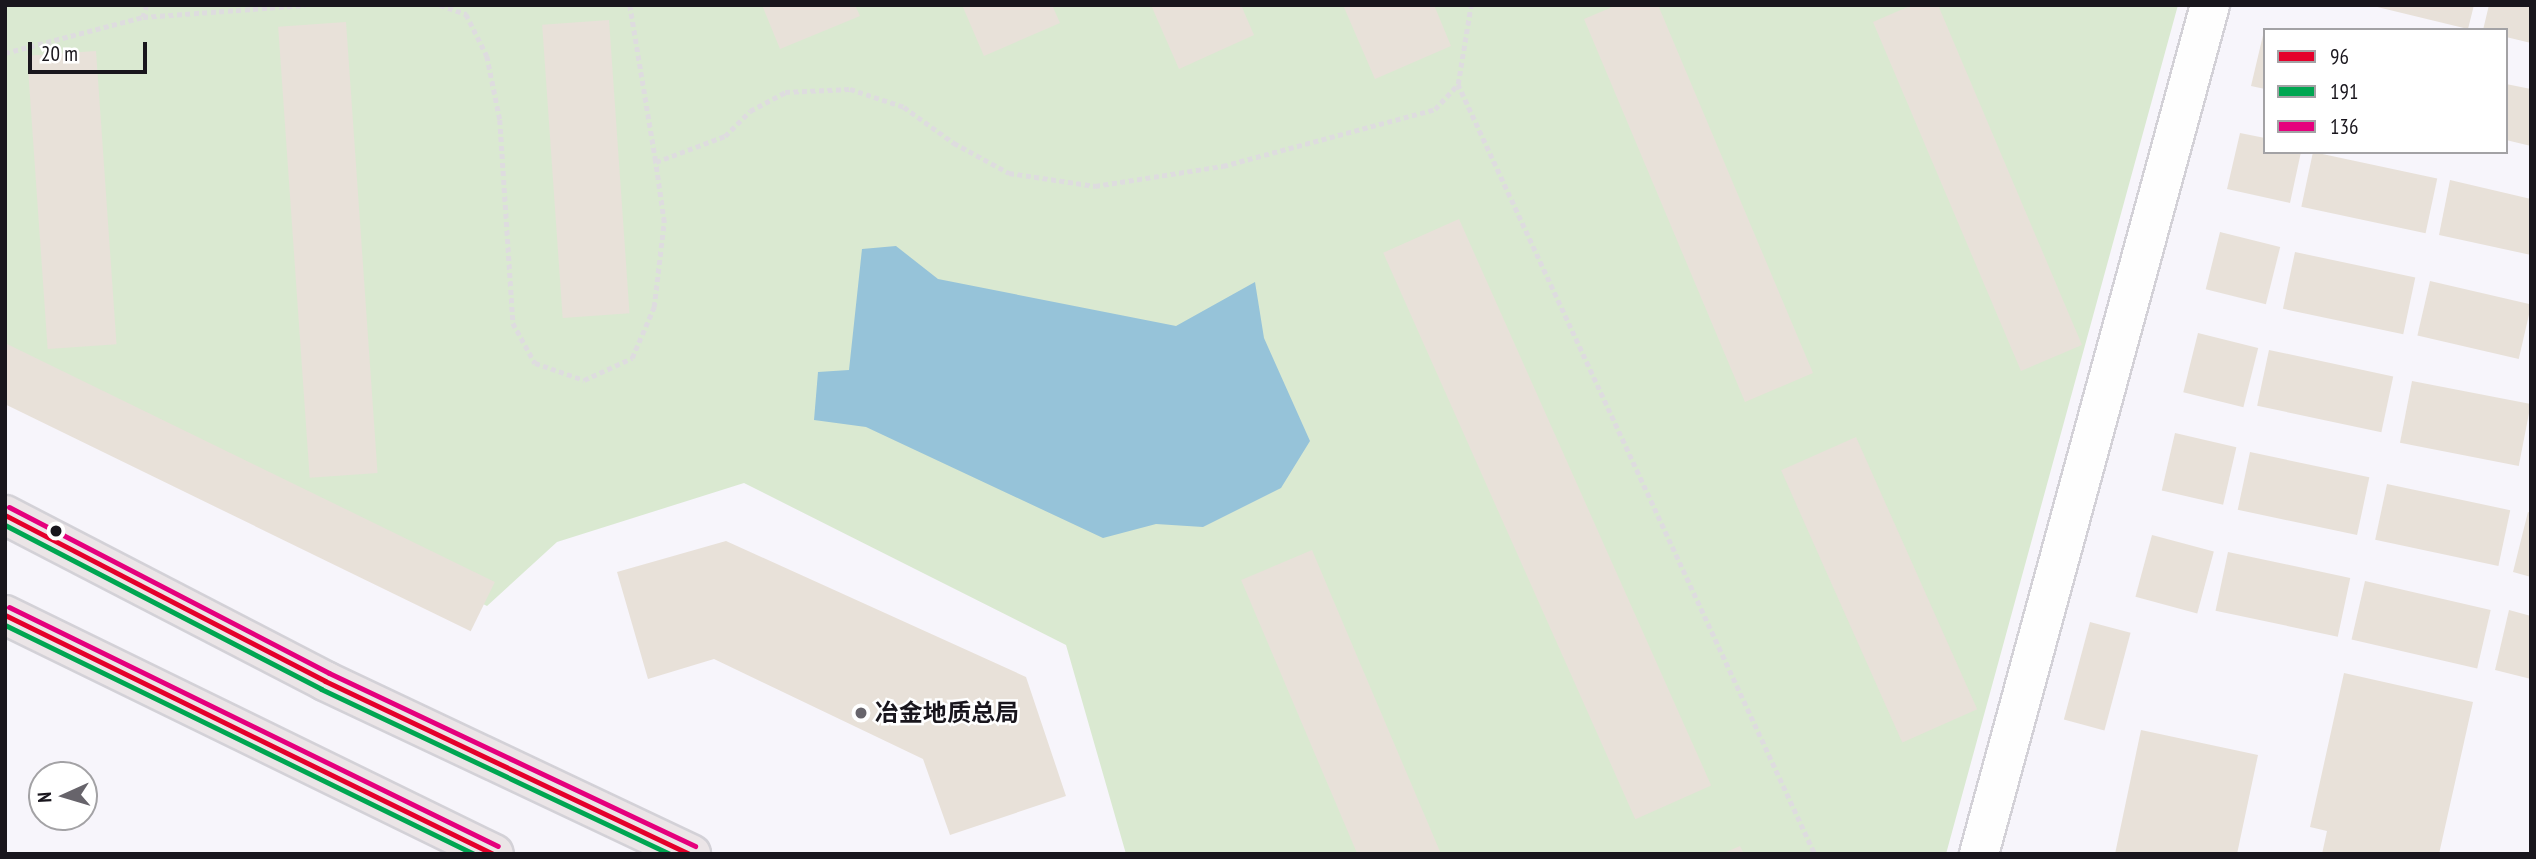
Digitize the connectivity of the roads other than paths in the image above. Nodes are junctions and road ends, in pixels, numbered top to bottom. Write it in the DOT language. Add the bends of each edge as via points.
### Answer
graph roads {
  1 [pos="2210,5"];
  2 [pos="5,515"];
  3 [pos="5,615"];
  4 [pos="494,854"];
  5 [pos="691,854"];
  6 [pos="1979,854"];
  1 -- 6 [label="street"];
  2 -- 5 [label="main road" via="325,681"];
  3 -- 4 [label="main road"];
}
